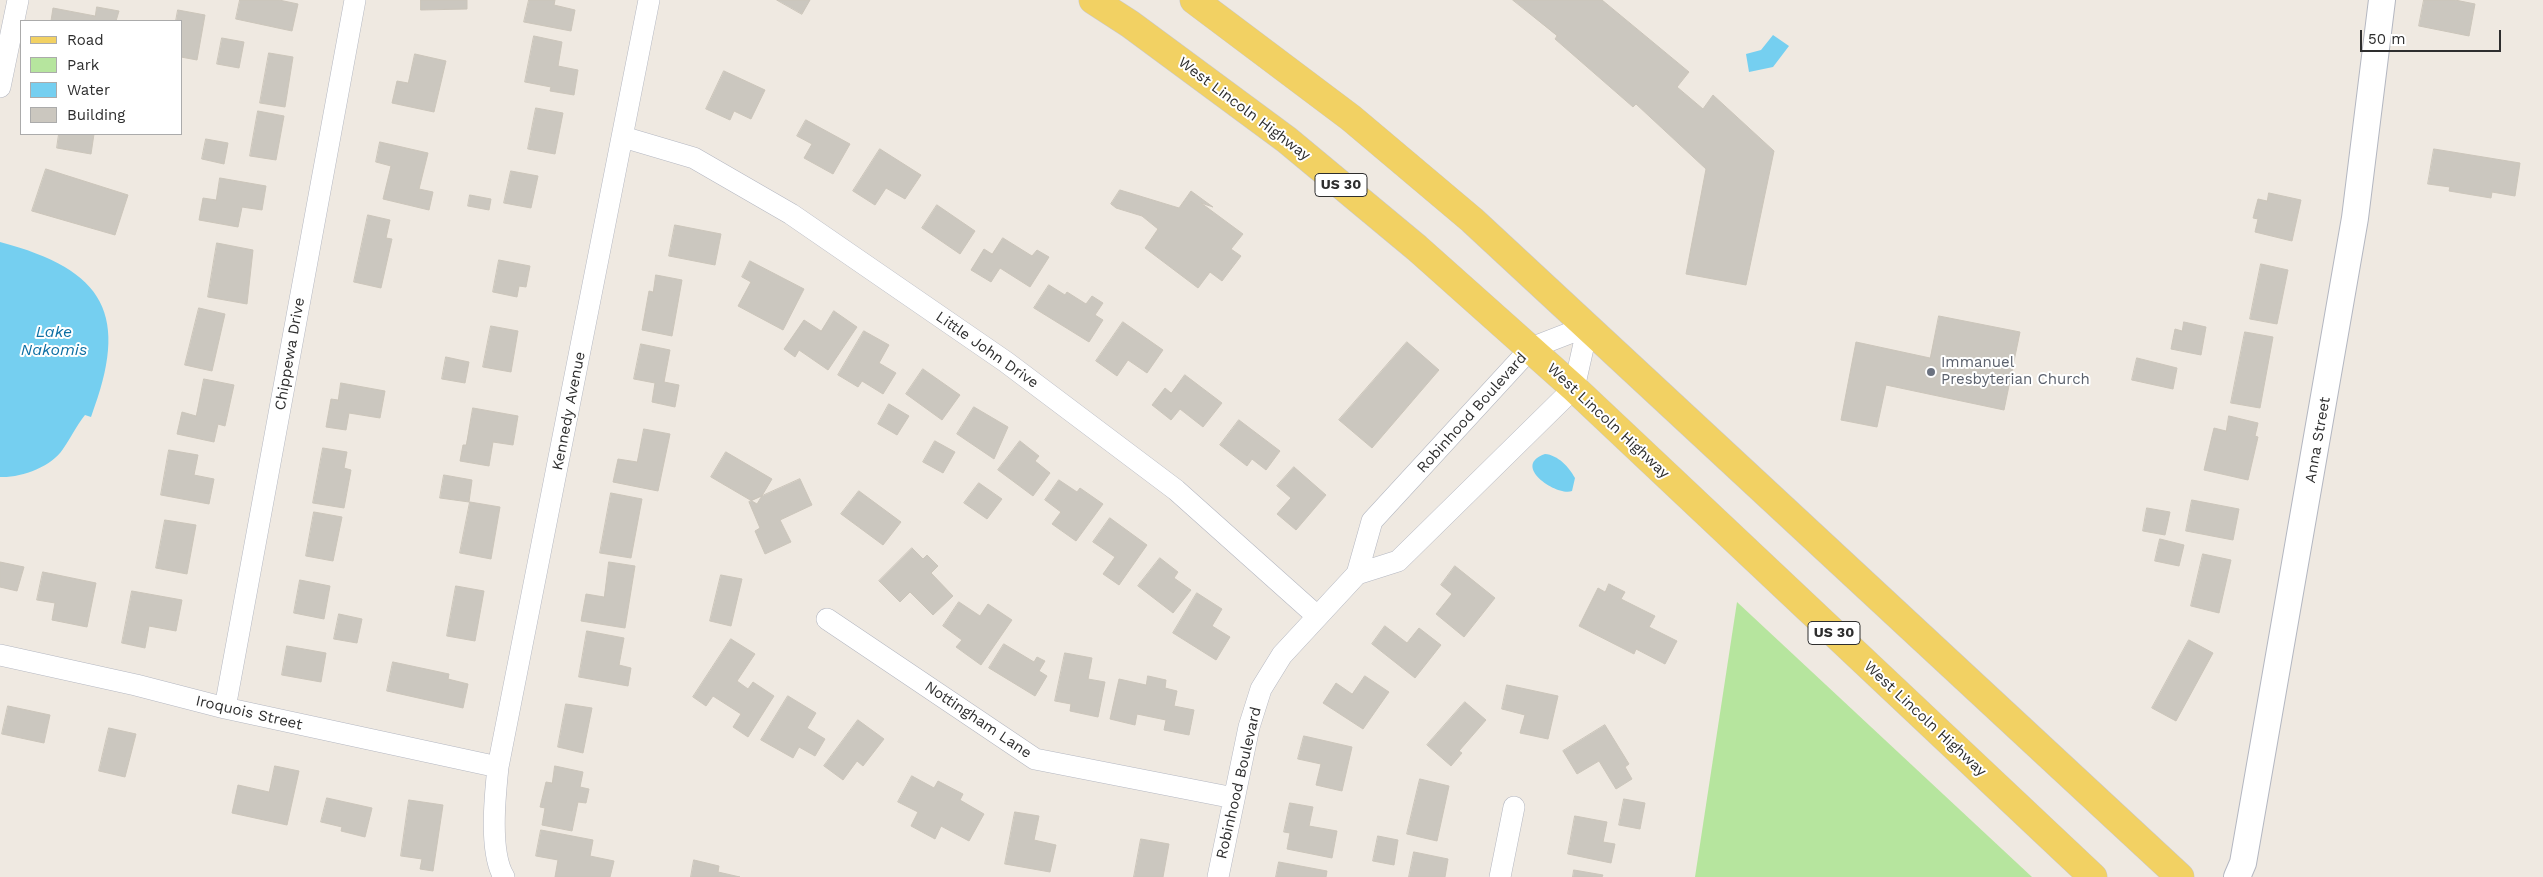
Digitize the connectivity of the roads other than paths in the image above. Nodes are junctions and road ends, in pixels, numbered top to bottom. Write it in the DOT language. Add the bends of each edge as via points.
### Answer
graph roads {
  1 [pos="18,0"];
  2 [pos="356,0"];
  3 [pos="650,0"];
  4 [pos="1093,0"];
  5 [pos="1194,0"];
  6 [pos="2382,0"];
  7 [pos="0,87"];
  8 [pos="623,137"];
  9 [pos="1588,326"];
  10 [pos="1531,348"];
  11 [pos="1574,388"];
  12 [pos="1357,574"];
  13 [pos="1317,616"];
  14 [pos="827,619"];
  15 [pos="0,655"];
  16 [pos="225,708"];
  17 [pos="498,767"];
  18 [pos="1234,798"];
  19 [pos="1514,808"];
  20 [pos="504,877"];
  21 [pos="1218,877"];
  22 [pos="1500,877"];
  23 [pos="2093,877"];
  24 [pos="2180,877"];
  25 [pos="2236,877"];
  1 -- 7 [label="street"];
  2 -- 16 [label="street, Chippewa Drive"];
  3 -- 8 [label="street, Kennedy Avenue"];
  4 -- 10 [label="main road, West Lincoln Highway / US 30" via="1287,140"];
  5 -- 9 [label="main road" via="1351,118 1472,220"];
  6 -- 25 [label="street, Anna Street" via="2356,218 2243,863"];
  8 -- 13 [label="street, Little John Drive" via="694,158 791,214 1006,362 1176,490"];
  8 -- 17 [label="street, Kennedy Avenue"];
  9 -- 10 [label="street, Robinhood Boulevard"];
  9 -- 11 [label="street"];
  9 -- 24 [label="main road"];
  10 -- 11 [label="main road, West Lincoln Highway / US 30"];
  10 -- 12 [label="street, Robinhood Boulevard" via="1372,521"];
  11 -- 12 [label="street, Robinhood Boulevard" via="1398,560"];
  11 -- 23 [label="main road, West Lincoln Highway / US 30"];
  12 -- 13 [label="street, Robinhood Boulevard"];
  13 -- 18 [label="street, Robinhood Boulevard" via="1282,656 1261,689 1248,727"];
  14 -- 18 [label="street, Nottingham Lane" via="1035,759"];
  15 -- 16 [label="street, Iroquois Street"];
  16 -- 17 [label="street, Iroquois Street"];
  17 -- 20 [label="street, Kennedy Avenue" via="494,823 500,870"];
  18 -- 21 [label="street, Robinhood Boulevard"];
  19 -- 22 [label="street"];
}
